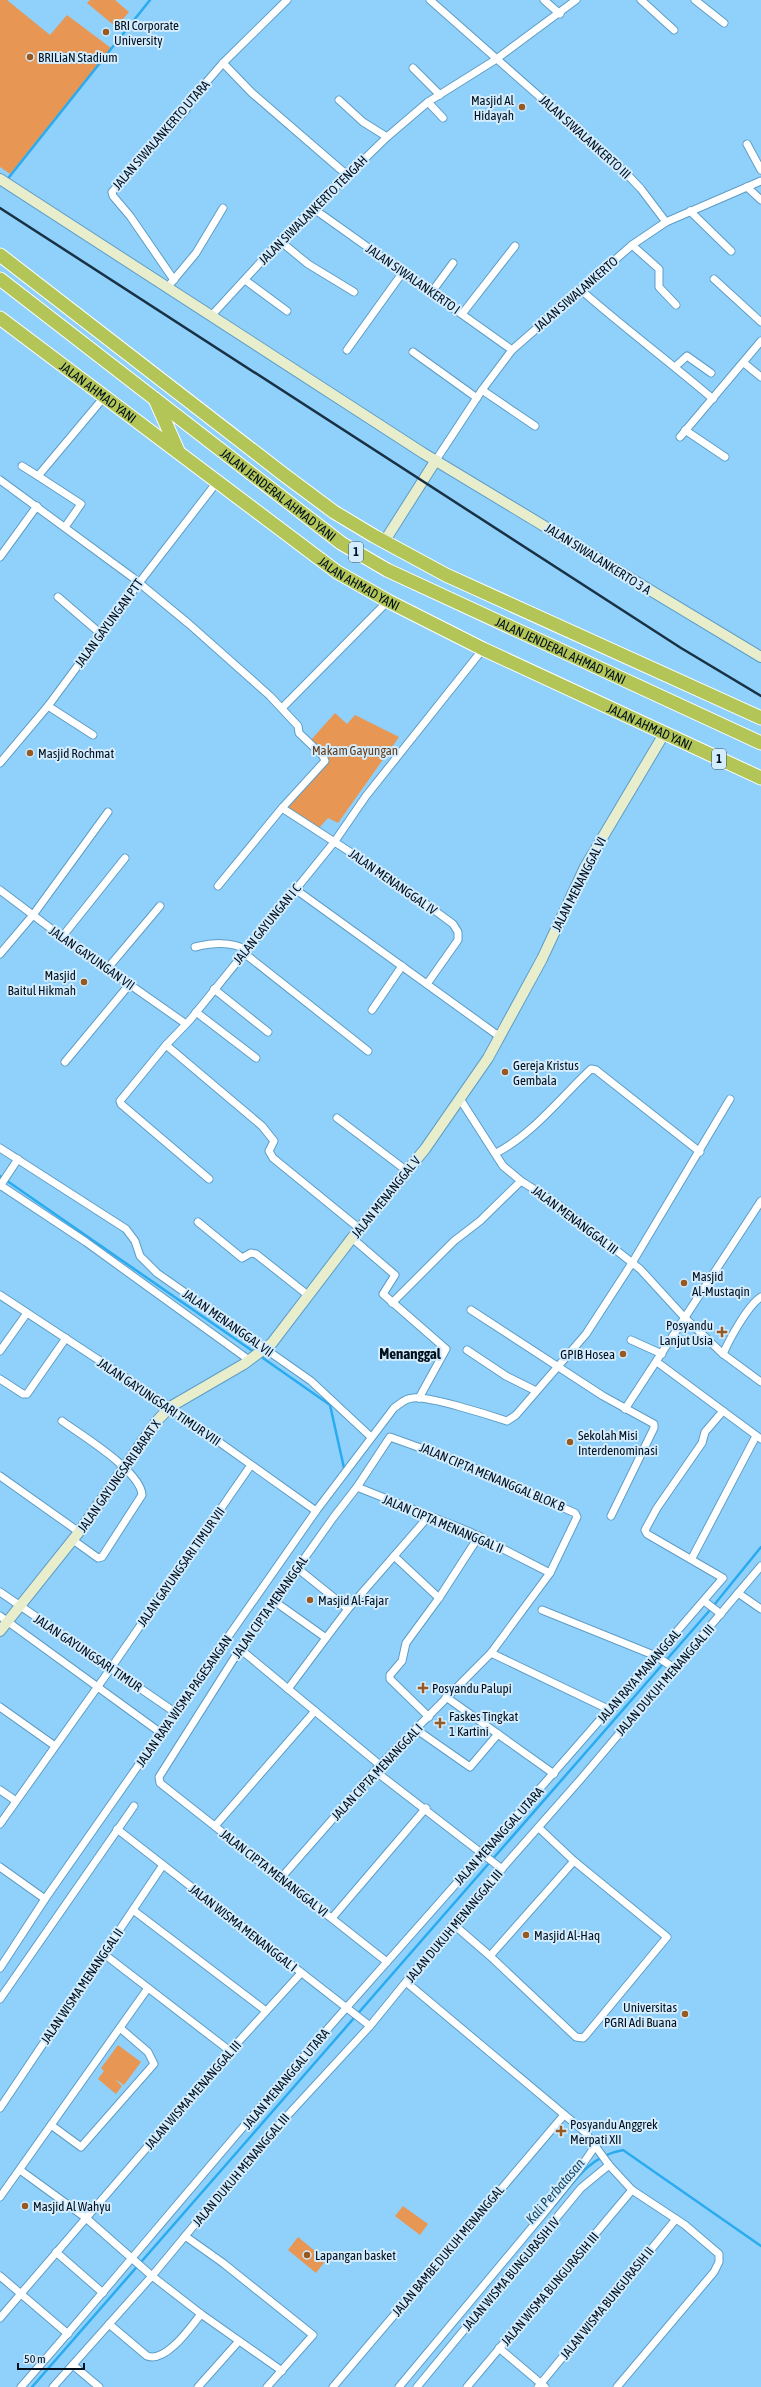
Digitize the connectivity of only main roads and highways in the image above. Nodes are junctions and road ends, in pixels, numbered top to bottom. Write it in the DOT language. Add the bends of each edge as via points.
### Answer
graph roads {
  1 [pos="0,255"];
  2 [pos="0,279"];
  3 [pos="0,318"];
  4 [pos="154,397"];
  5 [pos="179,452"];
  6 [pos="761,718"];
  7 [pos="761,743"];
  8 [pos="761,778"];
  1 -- 6 [label="highway, JALAN JENDERAL AHMAD YANI / 1" via="334,512 446,575"];
  2 -- 4 [label="highway, JALAN JENDERAL AHMAD YANI / 1"];
  3 -- 5 [label="highway, JALAN AHMAD YANI / 1"];
  4 -- 5 [label="highway"];
  4 -- 7 [label="highway, JALAN JENDERAL AHMAD YANI / 1" via="296,510 341,543 387,570"];
  5 -- 8 [label="highway, JALAN AHMAD YANI / 1" via="309,553 388,601"];
}
